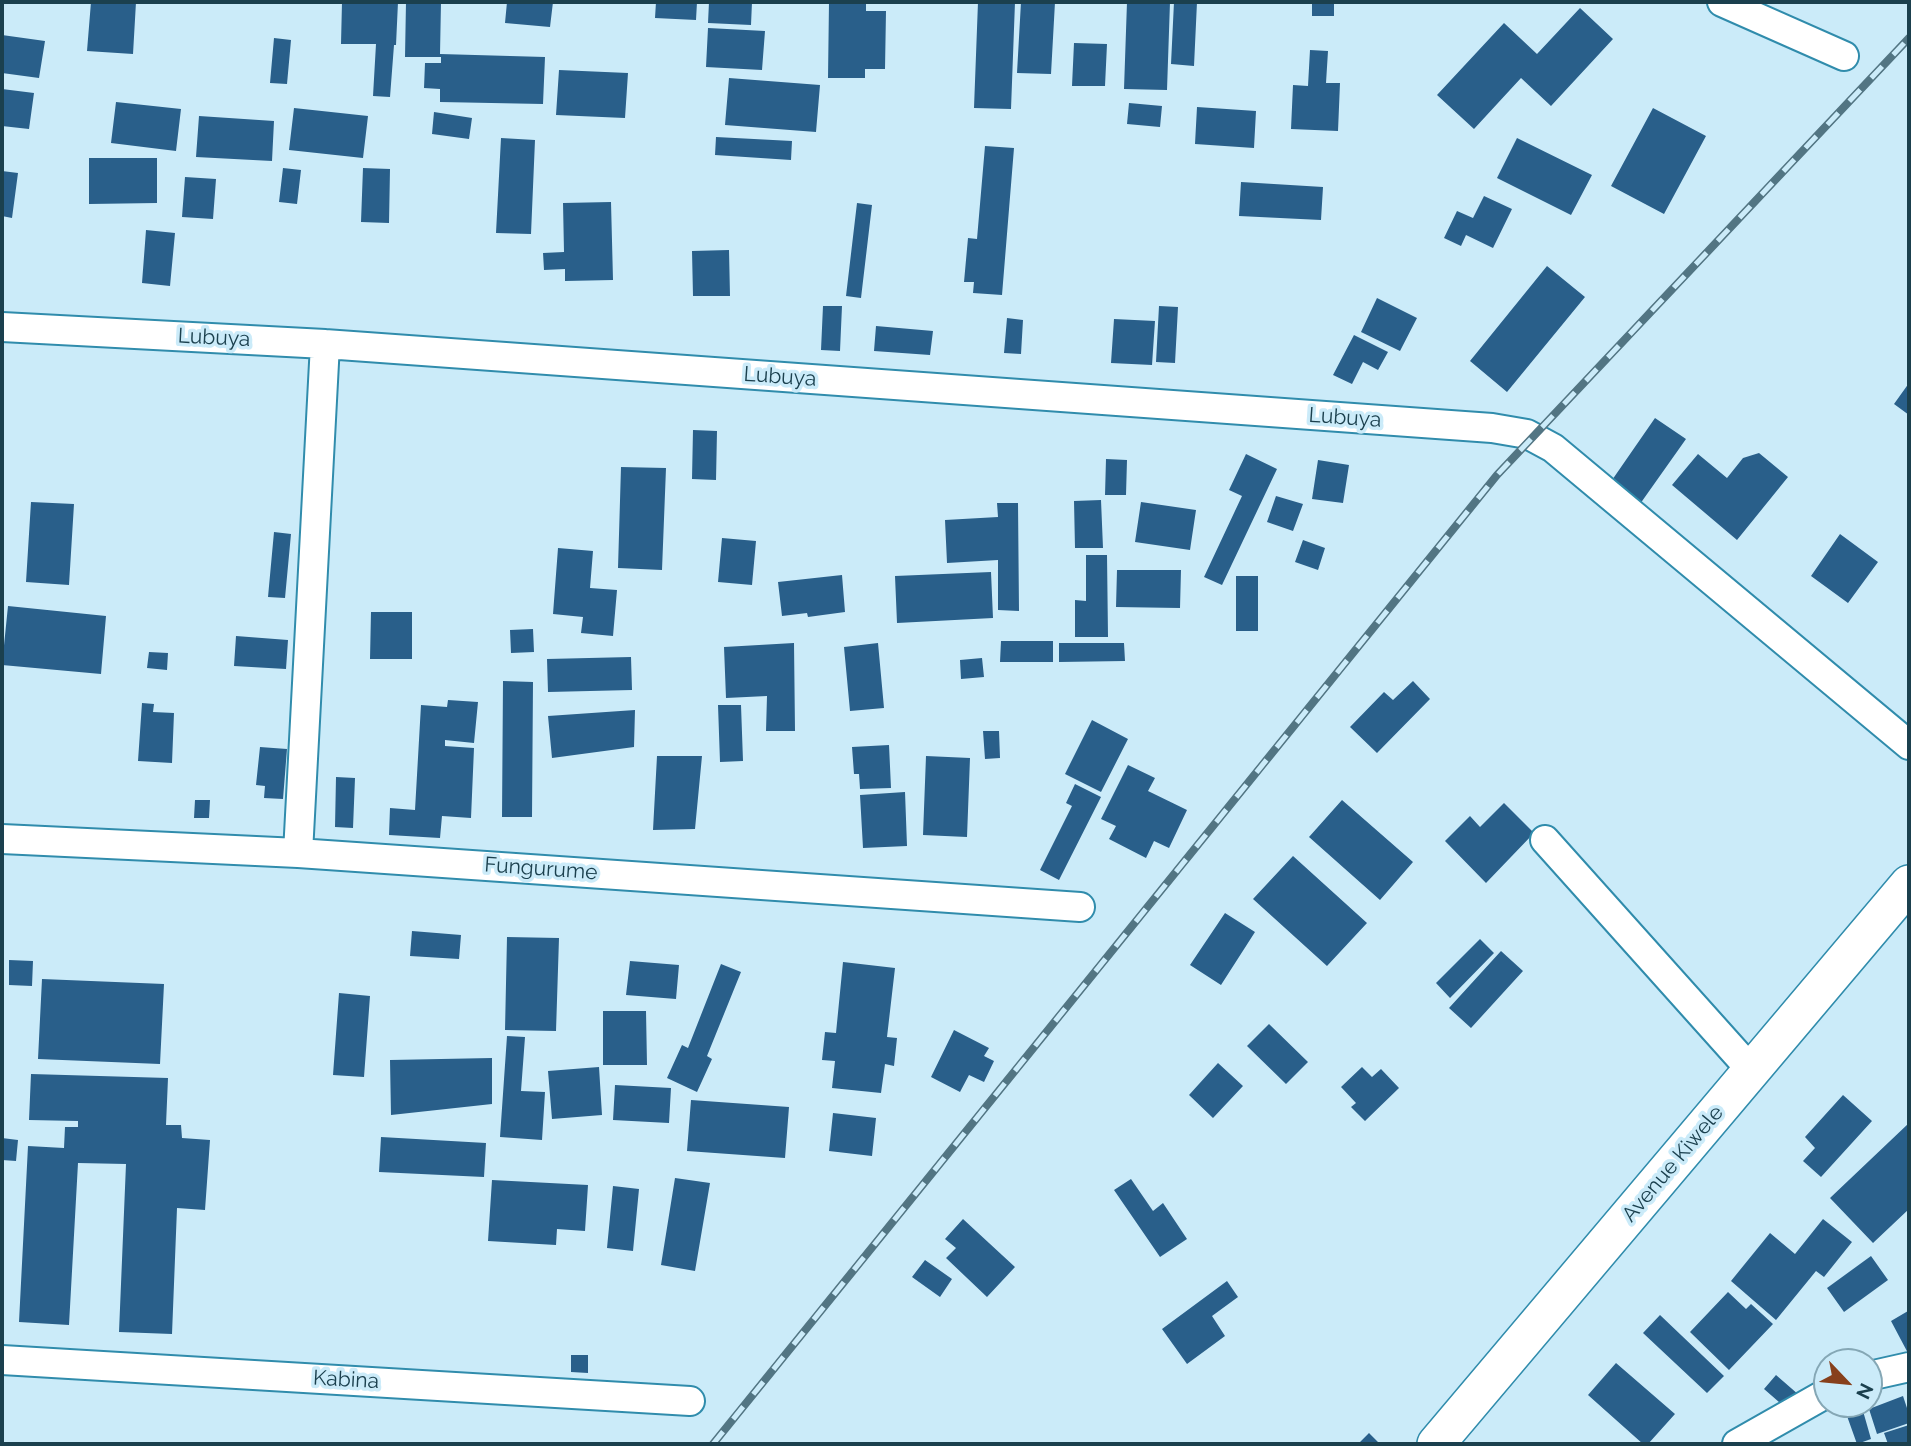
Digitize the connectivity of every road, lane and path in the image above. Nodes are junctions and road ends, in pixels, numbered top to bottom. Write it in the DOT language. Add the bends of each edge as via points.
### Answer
graph roads {
  1 [pos="1722,2"];
  2 [pos="1844,56"];
  3 [pos="2,327"];
  4 [pos="325,344"];
  5 [pos="1909,745"];
  6 [pos="2,839"];
  7 [pos="1545,840"];
  8 [pos="298,853"];
  9 [pos="1909,884"];
  10 [pos="1080,907"];
  11 [pos="1752,1071"];
  12 [pos="2,1360"];
  13 [pos="1909,1367"];
  14 [pos="1883,1373"];
  15 [pos="690,1401"];
  16 [pos="1813,1401"];
  17 [pos="1436,1444"];
  18 [pos="1737,1444"];
  1 -- 2 [label="street"];
  3 -- 4 [label="street, Lubuya"];
  4 -- 5 [label="street, Lubuya" via="1527,434 1553,448"];
  4 -- 8 [label="street"];
  6 -- 8 [label="street, Fungurume"];
  7 -- 11 [label="street"];
  8 -- 10 [label="street, Fungurume"];
  9 -- 11 [label="street, Avenue Kiwele"];
  11 -- 17 [label="street, Avenue Kiwele"];
  12 -- 15 [label="street, Kabina"];
  13 -- 14 [label="street"];
  16 -- 18 [label="street"];
}
